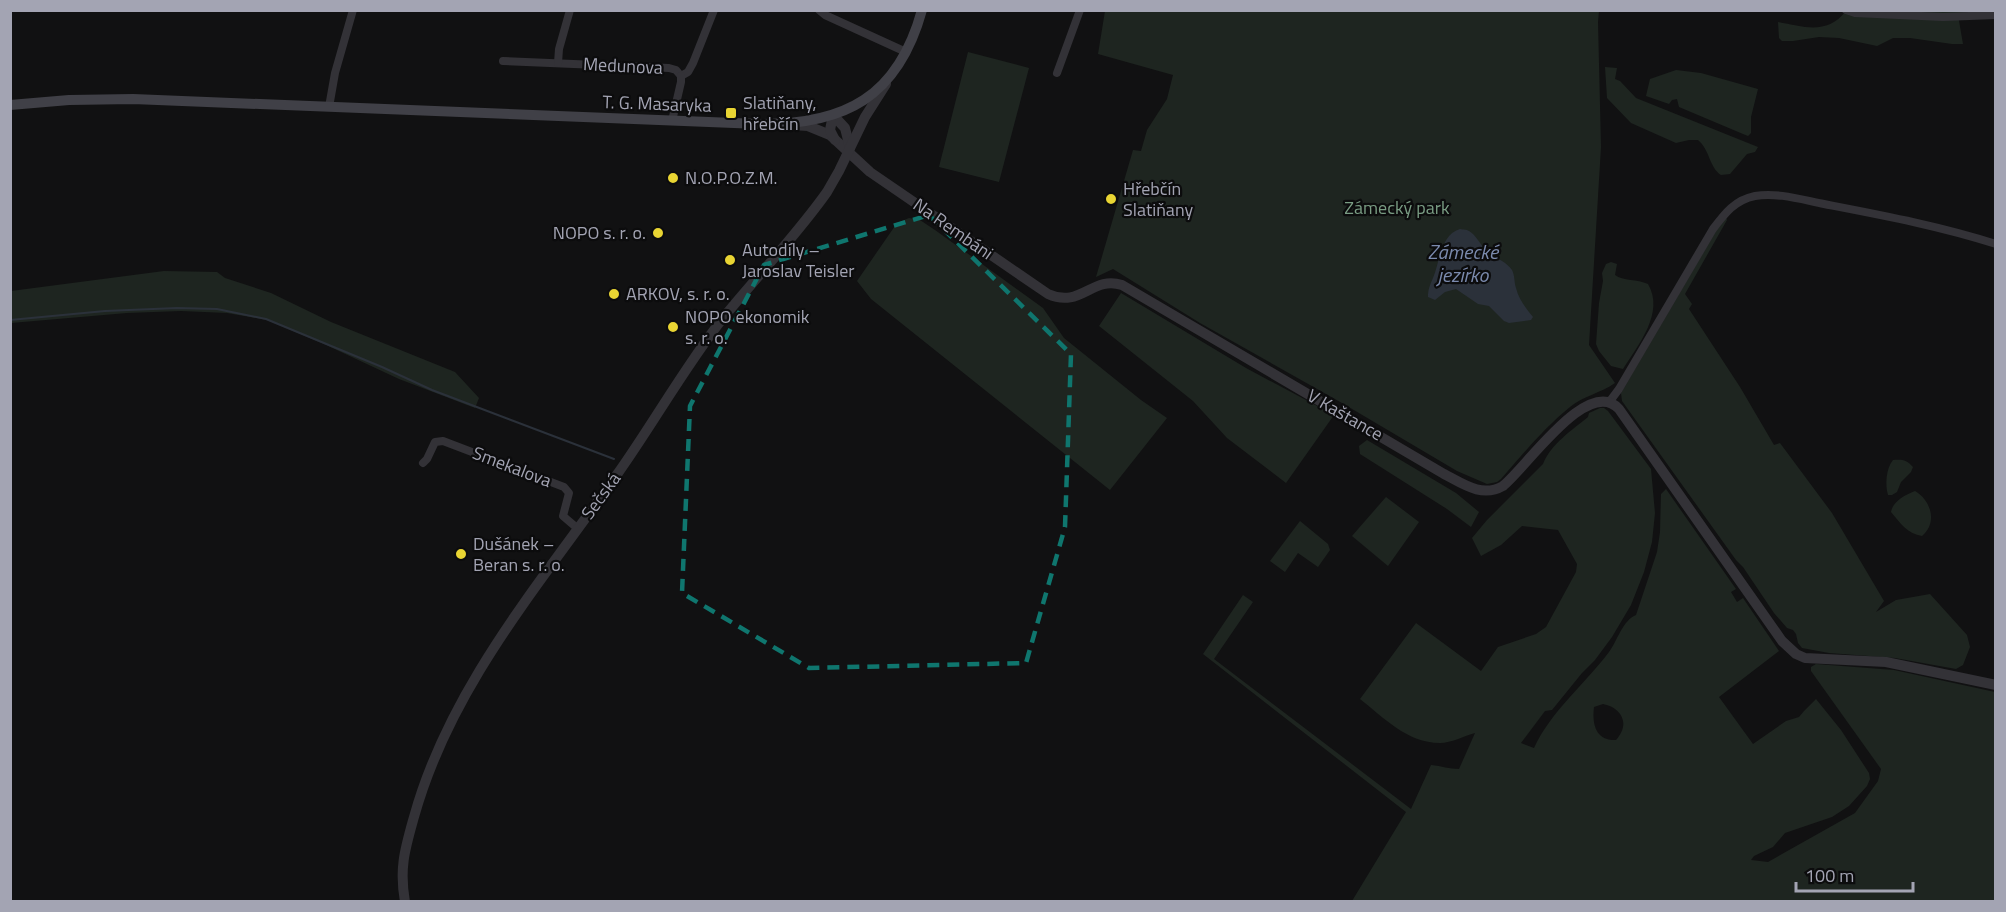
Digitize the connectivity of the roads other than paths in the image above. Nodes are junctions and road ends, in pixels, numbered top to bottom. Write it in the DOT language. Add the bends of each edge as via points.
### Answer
graph roads {
  1 [pos="353,10"];
  2 [pos="570,10"];
  3 [pos="714,10"];
  4 [pos="819,10"];
  5 [pos="922,10"];
  6 [pos="1080,10"];
  7 [pos="1846,10"];
  8 [pos="1995,15"];
  9 [pos="906,52"];
  10 [pos="502,61"];
  11 [pos="558,63"];
  12 [pos="899,64"];
  13 [pos="1057,73"];
  14 [pos="681,76"];
  15 [pos="10,105"];
  16 [pos="329,107"];
  17 [pos="833,115"];
  18 [pos="672,121"];
  19 [pos="786,124"];
  20 [pos="835,140"];
  21 [pos="849,151"];
  22 [pos="1995,244"];
  23 [pos="1063,299"];
  24 [pos="1610,401"];
  25 [pos="423,463"];
  26 [pos="577,528"];
  27 [pos="1995,685"];
  28 [pos="405,902"];
  1 -- 16 [label="street"];
  2 -- 11 [label="street, Medunova"];
  3 -- 14 [label="street, Medunova" via="692,65"];
  4 -- 9 [label="street"];
  5 -- 9 [label="main road, T. G. Masaryka"];
  6 -- 13 [label="street"];
  7 -- 8 [label="street" via="1943,17"];
  9 -- 12 [label="main road, T. G. Masaryka"];
  10 -- 11 [label="street, Medunova"];
  11 -- 14 [label="street, Medunova" via="668,68"];
  12 -- 17 [label="main road, T. G. Masaryka" via="869,98"];
  12 -- 21 [label="street, Sečská" via="871,106"];
  14 -- 18 [label="street"];
  15 -- 16 [label="main road, T. G. Masaryka" via="133,99"];
  16 -- 18 [label="main road, T. G. Masaryka"];
  17 -- 19 [label="main road, T. G. Masaryka"];
  17 -- 20 [label="street" via="830,130"];
  17 -- 21 [label="street" via="845,128"];
  18 -- 19 [label="main road, T. G. Masaryka"];
  19 -- 20 [label="street" via="813,128"];
  20 -- 21 [label="street"];
  21 -- 23 [label="street, Na Rembáni" via="870,172 1043,291"];
  21 -- 26 [label="street, Sečská" via="821,200 713,331 618,474"];
  22 -- 24 [label="street" via="1788,197 1758,195 1739,201 1713,229"];
  23 -- 24 [label="street, V Kaštance" via="1074,298 1102,284 1122,285 1444,474 1482,491 1493,491 1508,483 1584,407 1599,400"];
  24 -- 27 [label="street" via="1782,641 1796,654 1812,659 1886,662"];
  25 -- 26 [label="street, Smekalova" via="439,440 564,487 568,493 563,516"];
  26 -- 28 [label="street, Sečská" via="493,647 435,754 420,793 402,863"];
}
